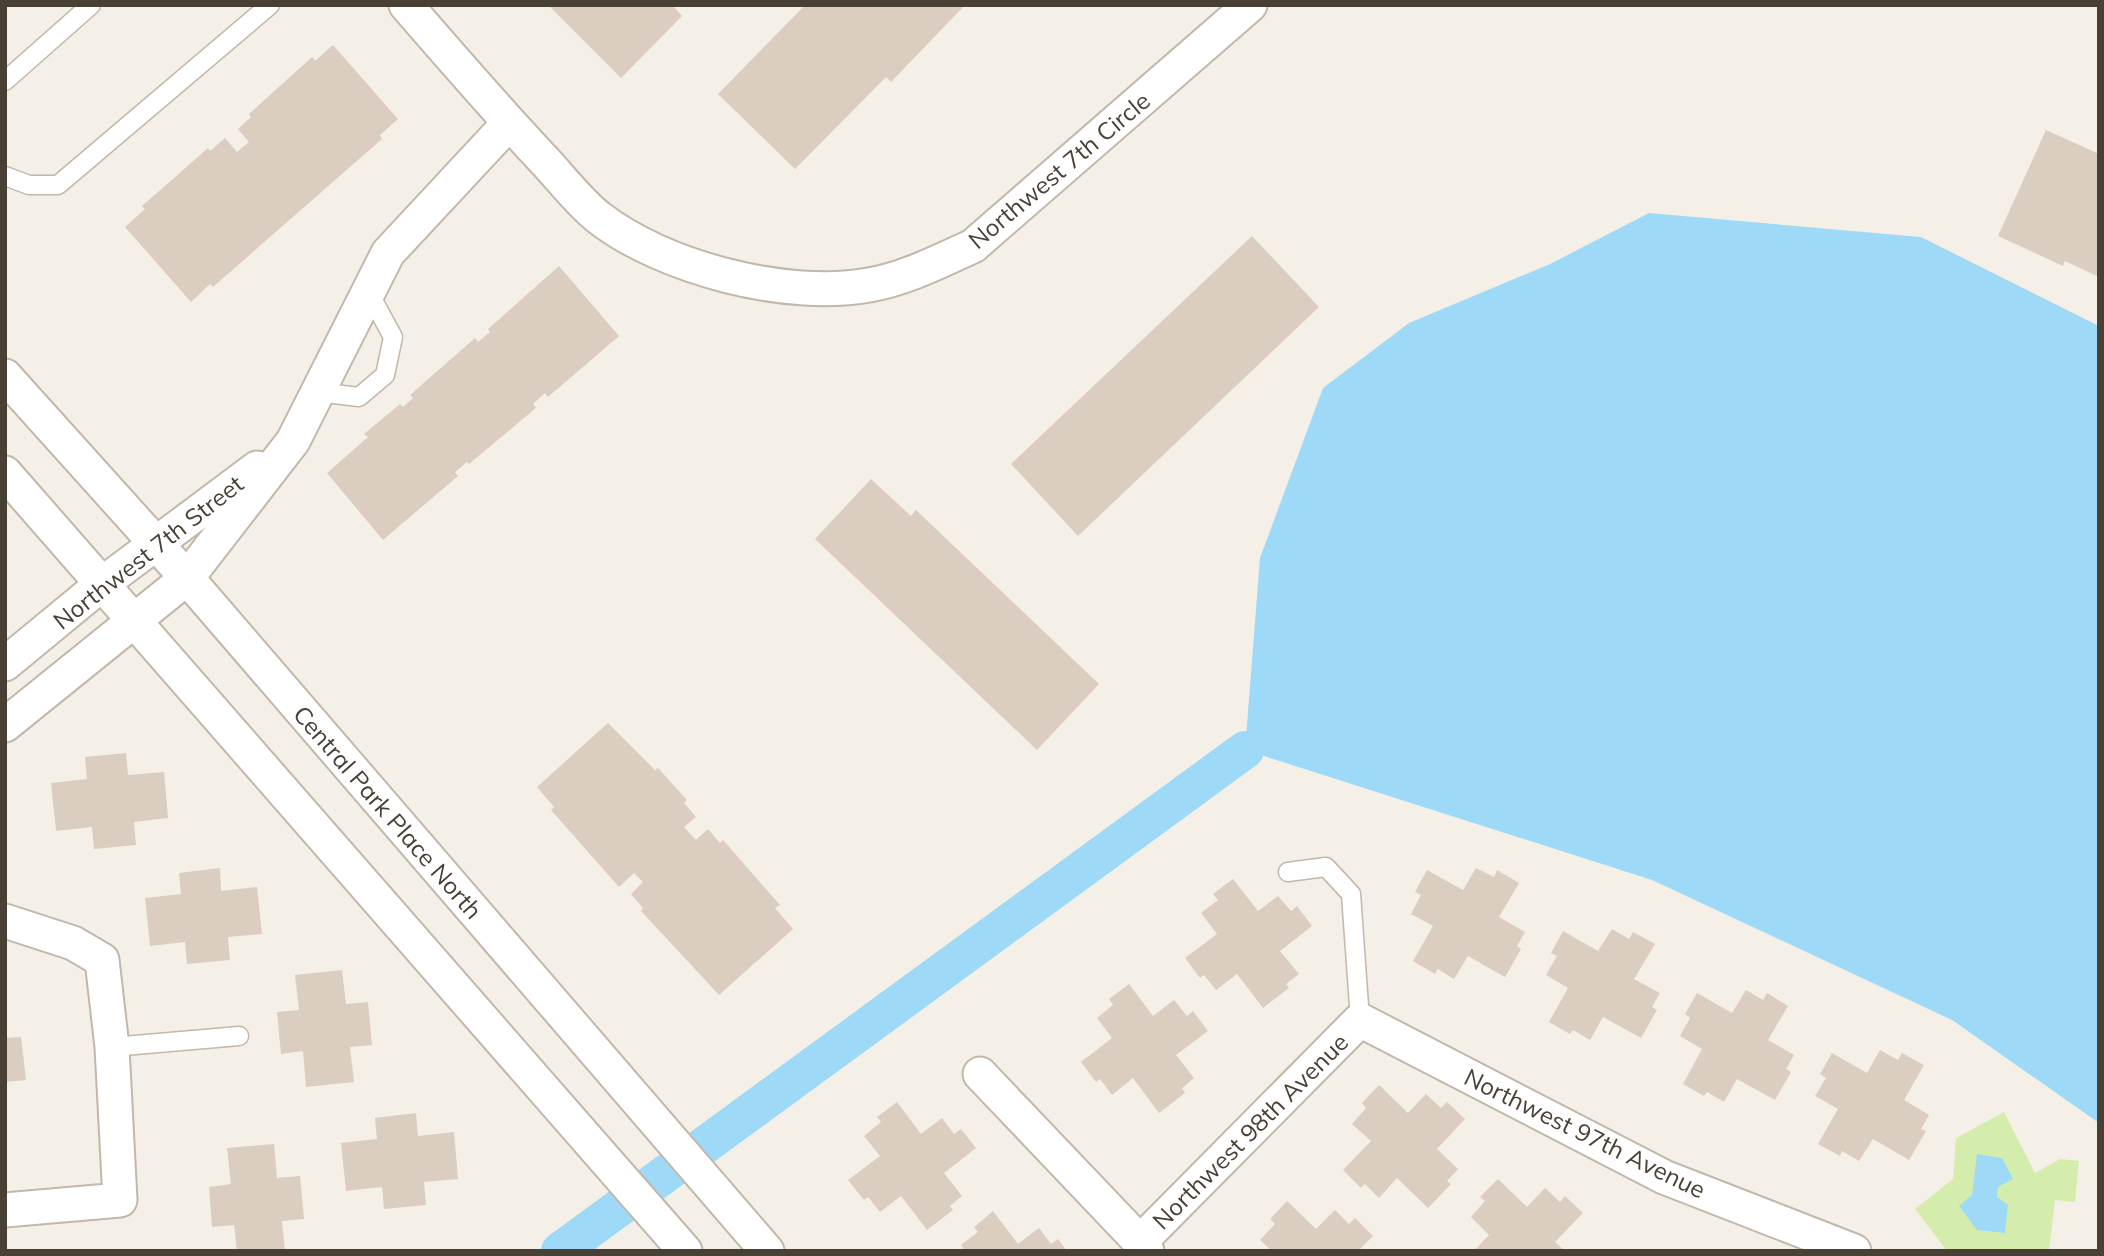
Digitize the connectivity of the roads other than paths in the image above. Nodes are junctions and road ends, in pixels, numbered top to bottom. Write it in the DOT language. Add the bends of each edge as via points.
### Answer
graph roads {
  1 [pos="91,5"];
  2 [pos="270,5"];
  3 [pos="405,5"];
  4 [pos="1250,5"];
  5 [pos="5,81"];
  6 [pos="509,123"];
  7 [pos="5,176"];
  8 [pos="368,291"];
  9 [pos="5,376"];
  10 [pos="317,392"];
  11 [pos="293,441"];
  12 [pos="5,473"];
  13 [pos="155,546"];
  14 [pos="187,578"];
  15 [pos="103,584"];
  16 [pos="137,621"];
  17 [pos="5,664"];
  18 [pos="5,725"];
  19 [pos="1288,872"];
  20 [pos="5,921"];
  21 [pos="1360,1020"];
  22 [pos="239,1036"];
  23 [pos="112,1047"];
  24 [pos="980,1073"];
  25 [pos="5,1210"];
  26 [pos="1144,1246"];
  27 [pos="685,1251"];
  28 [pos="768,1251"];
  29 [pos="1854,1251"];
  1 -- 5 [label="lane"];
  2 -- 7 [label="lane" via="58,185 29,185"];
  3 -- 6 [label="street, Northwest 7th Circle"];
  4 -- 6 [label="street, Northwest 7th Circle" via="973,246 921,270 868,286 805,287 745,280 704,271 631,241 596,215"];
  6 -- 8 [label="street, Northwest 7th Street" via="388,253"];
  8 -- 10 [label="street, Northwest 7th Street"];
  8 -- 10 [label="lane" via="393,337 385,375 359,397"];
  9 -- 13 [label="street, Central Park Place North"];
  10 -- 11 [label="street, Northwest 7th Street"];
  11 -- 13 [label="street, Northwest 7th Street"];
  11 -- 14 [label="street, Northwest 7th Street"];
  12 -- 15 [label="street"];
  13 -- 14 [label="street, Central Park Place North"];
  13 -- 15 [label="street, Northwest 7th Street"];
  14 -- 16 [label="street, Northwest 7th Street"];
  14 -- 28 [label="street, Central Park Place North"];
  15 -- 16 [label="street"];
  15 -- 17 [label="street, Northwest 7th Street"];
  16 -- 18 [label="street, Northwest 7th Street"];
  16 -- 27 [label="street"];
  19 -- 21 [label="lane" via="1326,867 1351,894"];
  20 -- 23 [label="street" via="73,943 102,960"];
  21 -- 26 [label="street, Northwest 98th Avenue"];
  21 -- 29 [label="street, Northwest 97th Avenue" via="1664,1177"];
  22 -- 23 [label="lane"];
  23 -- 25 [label="street" via="120,1200"];
  24 -- 26 [label="street, Northwest 98th Avenue"];
}
